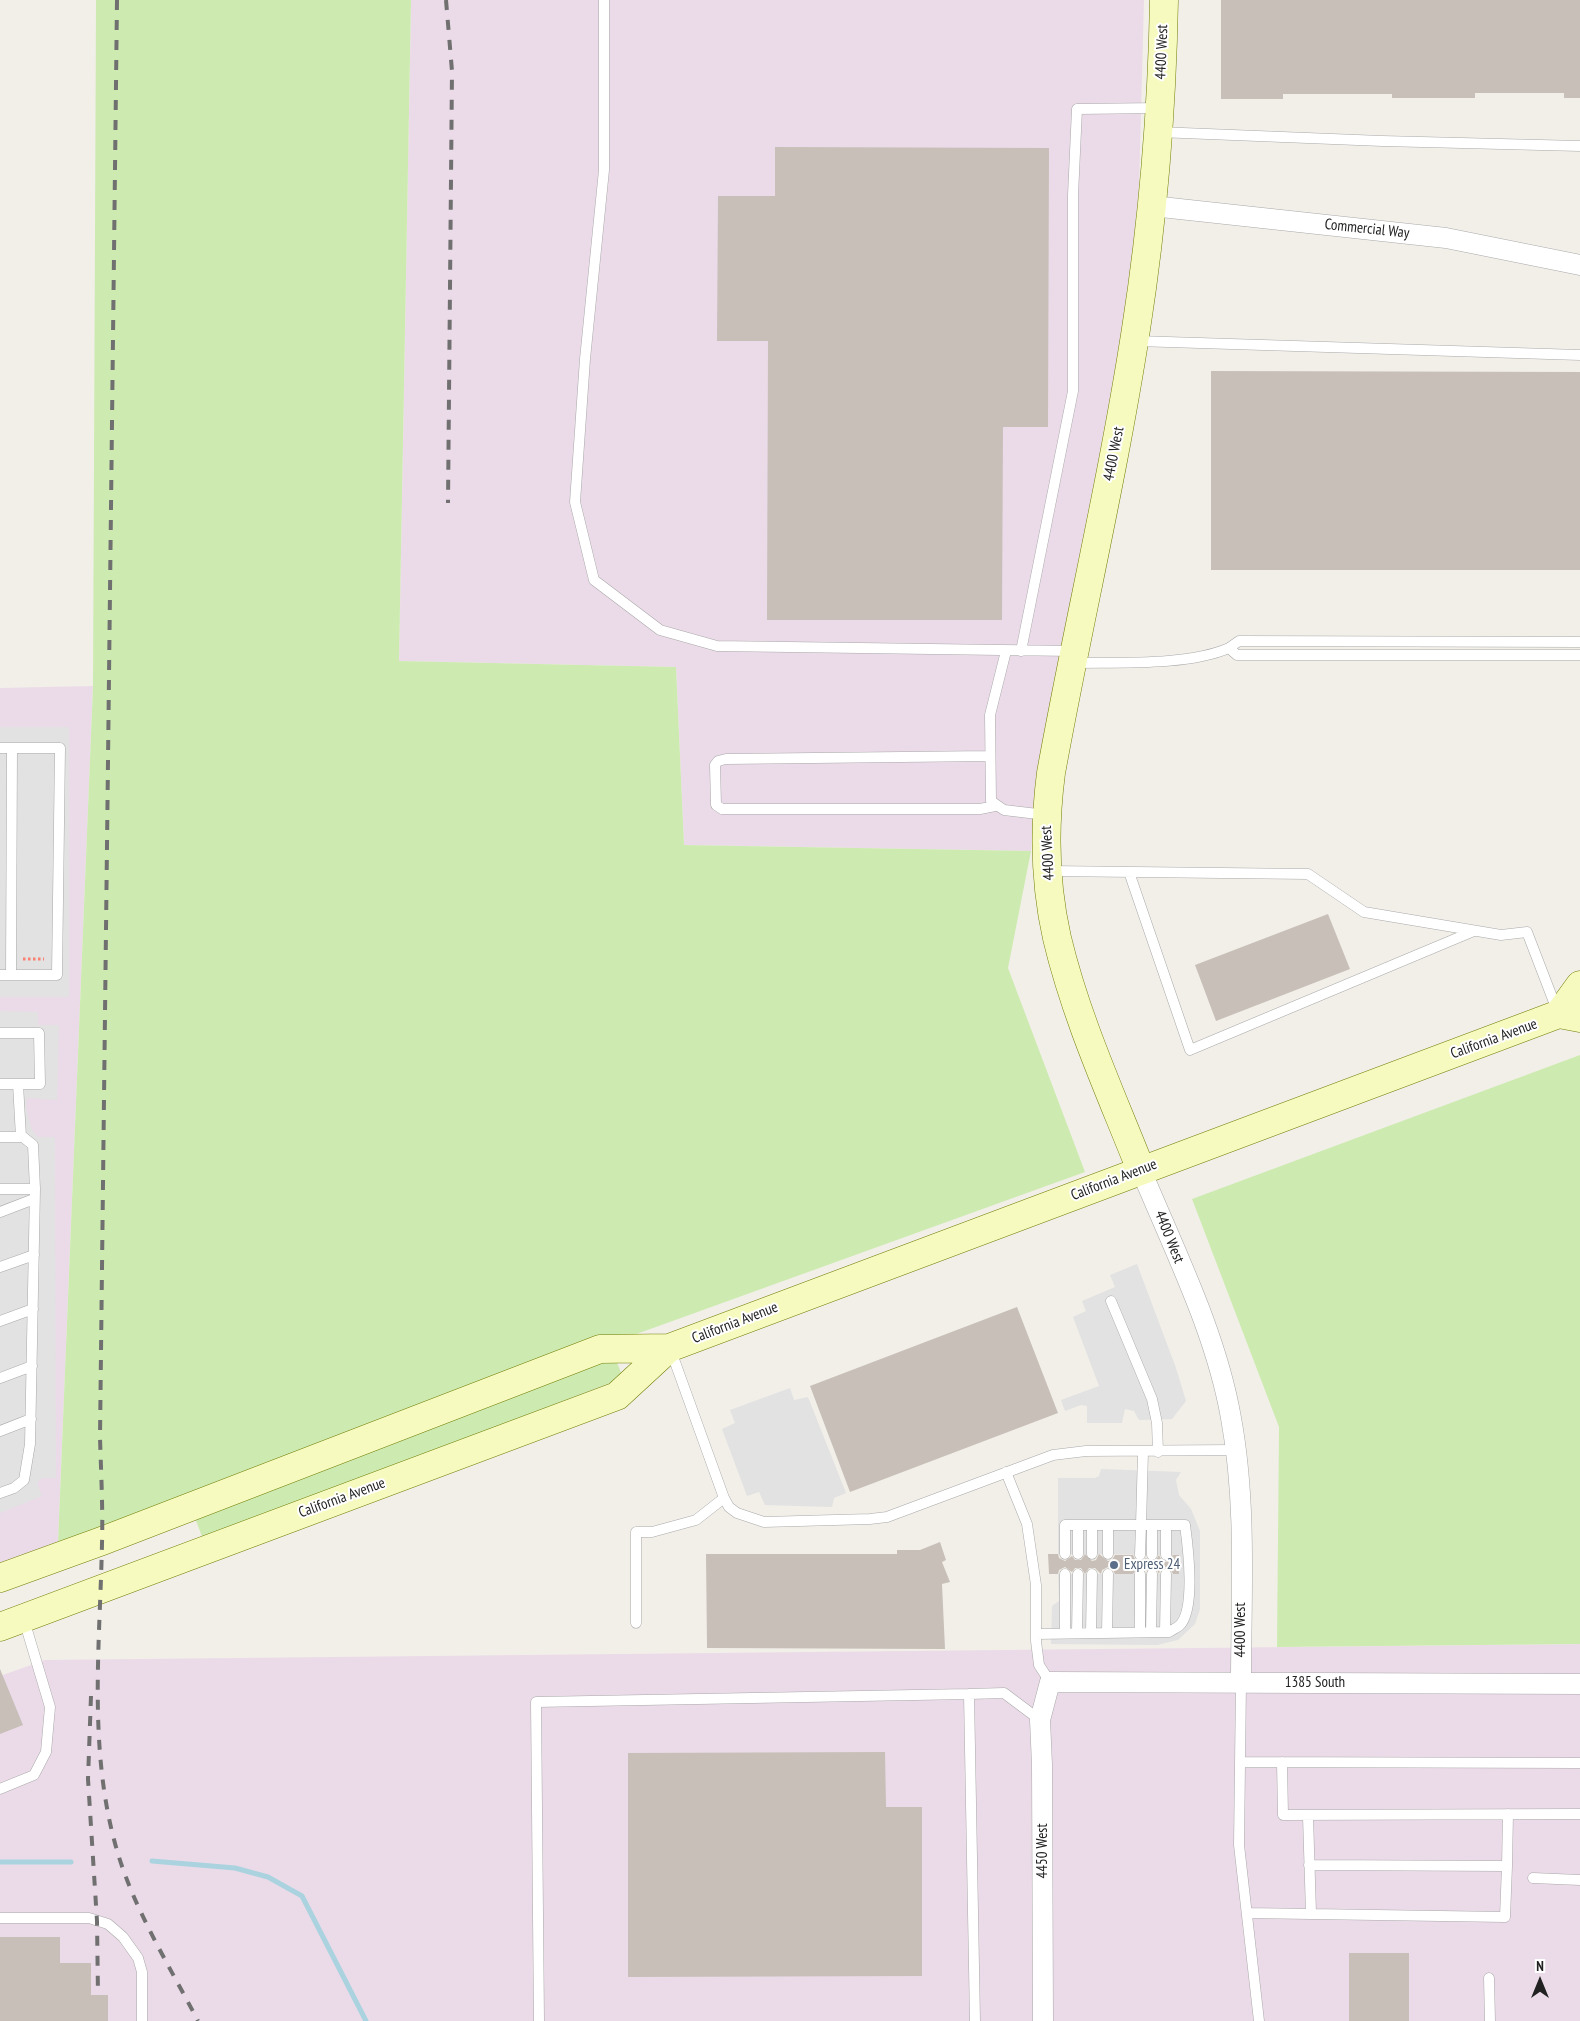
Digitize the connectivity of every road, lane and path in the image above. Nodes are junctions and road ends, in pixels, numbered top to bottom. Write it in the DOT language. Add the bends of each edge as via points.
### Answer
graph roads {
  1 [pos="604,0"];
  2 [pos="1164,0"];
  3 [pos="1158,120"];
  4 [pos="1580,146"];
  5 [pos="1152,206"];
  6 [pos="1580,265"];
  7 [pos="1134,341"];
  8 [pos="1580,355"];
  9 [pos="1580,642"];
  10 [pos="1229,648"];
  11 [pos="1006,651"];
  12 [pos="1021,651"];
  13 [pos="1580,656"];
  14 [pos="1073,657"];
  15 [pos="0,748"];
  16 [pos="12,748"];
  17 [pos="990,756"];
  18 [pos="995,806"];
  19 [pos="1047,815"];
  20 [pos="1048,871"];
  21 [pos="1129,872"];
  22 [pos="1474,931"];
  23 [pos="11,959"];
  24 [pos="58,959"];
  25 [pos="5,975"];
  26 [pos="1580,986"];
  27 [pos="1570,1016"];
  28 [pos="0,1033"];
  29 [pos="0,1084"];
  30 [pos="18,1084"];
  31 [pos="0,1137"];
  32 [pos="20,1137"];
  33 [pos="1141,1170"];
  34 [pos="0,1189"];
  35 [pos="35,1194"];
  36 [pos="0,1212"];
  37 [pos="34,1255"];
  38 [pos="0,1267"];
  39 [pos="1111,1301"];
  40 [pos="33,1309"];
  41 [pos="0,1321"];
  42 [pos="670,1348"];
  43 [pos="32,1366"];
  44 [pos="0,1378"];
  45 [pos="31,1419"];
  46 [pos="0,1431"];
  47 [pos="1236,1450"];
  48 [pos="1143,1452"];
  49 [pos="1158,1452"];
  50 [pos="1006,1472"];
  51 [pos="0,1492"];
  52 [pos="724,1498"];
  53 [pos="1078,1525"];
  54 [pos="1092,1525"];
  55 [pos="1108,1525"];
  56 [pos="1141,1525"];
  57 [pos="1152,1525"];
  58 [pos="1166,1525"];
  59 [pos="1064,1554"];
  60 [pos="1078,1554"];
  61 [pos="1092,1554"];
  62 [pos="1108,1554"];
  63 [pos="1140,1555"];
  64 [pos="1152,1555"];
  65 [pos="1166,1555"];
  66 [pos="1064,1574"];
  67 [pos="1078,1574"];
  68 [pos="1092,1574"];
  69 [pos="1108,1574"];
  70 [pos="1140,1574"];
  71 [pos="1152,1574"];
  72 [pos="1166,1574"];
  73 [pos="0,1578"];
  74 [pos="636,1622"];
  75 [pos="12,1623"];
  76 [pos="1140,1632"];
  77 [pos="1151,1632"];
  78 [pos="1165,1632"];
  79 [pos="1065,1633"];
  80 [pos="1077,1633"];
  81 [pos="1091,1633"];
  82 [pos="1107,1633"];
  83 [pos="1036,1634"];
  84 [pos="1050,1682"];
  85 [pos="1240,1683"];
  86 [pos="1580,1684"];
  87 [pos="969,1694"];
  88 [pos="1040,1720"];
  89 [pos="1240,1762"];
  90 [pos="1282,1762"];
  91 [pos="1580,1763"];
  92 [pos="0,1789"];
  93 [pos="1508,1814"];
  94 [pos="1580,1814"];
  95 [pos="1308,1816"];
  96 [pos="1309,1865"];
  97 [pos="1507,1866"];
  98 [pos="1533,1878"];
  99 [pos="1580,1880"];
  100 [pos="1247,1913"];
  101 [pos="1311,1914"];
  102 [pos="0,1918"];
  103 [pos="1490,1978"];
  104 [pos="142,2021"];
  105 [pos="539,2021"];
  106 [pos="974,2021"];
  107 [pos="1043,2021"];
  108 [pos="1259,2021"];
  109 [pos="1490,2021"];
  1 -- 11 [label="lane" via="604,170 575,502 594,580 660,630 717,646"];
  2 -- 3 [label="main road, 4400 West"];
  3 -- 4 [label="lane" via="1382,141"];
  3 -- 5 [label="main road, 4400 West"];
  3 -- 12 [label="lane" via="1077,109 1073,195 1073,391"];
  5 -- 6 [label="street, Commercial Way" via="1446,238"];
  5 -- 7 [label="main road, 4400 West"];
  7 -- 8 [label="lane"];
  7 -- 14 [label="main road, 4400 West"];
  9 -- 10 [label="lane" via="1239,641"];
  10 -- 13 [label="lane" via="1237,655"];
  10 -- 14 [label="lane" via="1214,654 1150,662"];
  11 -- 12 [label="lane"];
  11 -- 17 [label="lane" via="990,715"];
  12 -- 14 [label="lane"];
  14 -- 19 [label="main road, 4400 West" via="1051,772"];
  15 -- 16 [label="lane"];
  16 -- 23 [label="lane"];
  16 -- 24 [label="lane" via="60,748"];
  17 -- 18 [label="lane" via="990,794"];
  17 -- 18 [label="lane" via="726,759 714,765 716,805 722,809 980,809"];
  18 -- 19 [label="lane"];
  19 -- 20 [label="main road, 4400 West"];
  20 -- 21 [label="lane"];
  20 -- 33 [label="main road, 4400 West" via="1057,937 1071,989"];
  21 -- 22 [label="lane" via="1308,874 1364,912"];
  21 -- 22 [label="lane" via="1190,1050"];
  22 -- 27 [label="lane" via="1501,935 1527,932"];
  23 -- 24 [label="path"];
  23 -- 25 [label="lane"];
  24 -- 25 [label="lane" via="57,975"];
  26 -- 27 [label="main road"];
  27 -- 33 [label="main road, California Avenue"];
  28 -- 30 [label="lane" via="39,1033 40,1084"];
  29 -- 30 [label="lane"];
  30 -- 32 [label="lane"];
  31 -- 32 [label="lane"];
  32 -- 35 [label="lane" via="33,1145"];
  33 -- 42 [label="main road, California Avenue"];
  33 -- 47 [label="street, 4400 West" via="1207,1330 1229,1408"];
  34 -- 35 [label="lane"];
  35 -- 36 [label="lane"];
  35 -- 37 [label="lane"];
  37 -- 38 [label="lane"];
  37 -- 40 [label="lane"];
  39 -- 49 [label="lane" via="1152,1399"];
  40 -- 41 [label="lane"];
  40 -- 43 [label="lane"];
  42 -- 52 [label="lane"];
  42 -- 73 [label="main road, California Avenue" via="600,1349"];
  42 -- 75 [label="main road, California Avenue" via="617,1396"];
  43 -- 44 [label="lane"];
  43 -- 45 [label="lane"];
  45 -- 46 [label="lane"];
  45 -- 51 [label="lane" via="24,1480 14,1488"];
  47 -- 49 [label="lane"];
  47 -- 85 [label="street, 4400 West" via="1241,1511"];
  48 -- 49 [label="lane"];
  48 -- 50 [label="lane" via="1068,1452"];
  48 -- 56 [label="lane"];
  50 -- 52 [label="lane" via="888,1517 870,1519 764,1522 737,1513"];
  50 -- 83 [label="lane" via="1027,1524 1036,1585"];
  52 -- 74 [label="lane" via="696,1520 652,1532 636,1532"];
  53 -- 54 [label="lane"];
  53 -- 59 [label="lane" via="1064,1525"];
  53 -- 60 [label="lane"];
  54 -- 55 [label="lane"];
  54 -- 61 [label="lane"];
  55 -- 56 [label="lane"];
  55 -- 62 [label="lane"];
  56 -- 57 [label="lane"];
  56 -- 63 [label="lane"];
  57 -- 58 [label="lane"];
  57 -- 64 [label="lane"];
  58 -- 65 [label="lane"];
  58 -- 78 [label="lane" via="1186,1525 1189,1552 1188,1608 1180,1625"];
  66 -- 79 [label="lane"];
  67 -- 80 [label="lane"];
  68 -- 81 [label="lane"];
  69 -- 82 [label="lane"];
  70 -- 76 [label="lane"];
  71 -- 77 [label="lane"];
  72 -- 78 [label="lane"];
  75 -- 92 [label="lane" via="50,1706 46,1752 34,1774"];
  76 -- 77 [label="lane"];
  76 -- 82 [label="lane"];
  77 -- 78 [label="lane"];
  79 -- 80 [label="lane"];
  79 -- 83 [label="lane"];
  80 -- 81 [label="lane"];
  81 -- 82 [label="lane"];
  83 -- 84 [label="lane" via="1039,1665"];
  84 -- 85 [label="street, 1385 South"];
  84 -- 88 [label="street, 4450 West"];
  85 -- 86 [label="street, 1385 South"];
  85 -- 89 [label="lane"];
  87 -- 88 [label="lane" via="1004,1693"];
  87 -- 105 [label="lane" via="536,1702"];
  87 -- 106 [label="lane"];
  88 -- 107 [label="street, 4450 West"];
  89 -- 90 [label="lane"];
  89 -- 100 [label="lane" via="1239,1845"];
  90 -- 91 [label="lane"];
  90 -- 95 [label="lane" via="1283,1815"];
  93 -- 94 [label="lane"];
  93 -- 95 [label="lane"];
  93 -- 97 [label="lane"];
  95 -- 96 [label="lane"];
  96 -- 97 [label="lane"];
  96 -- 101 [label="lane"];
  97 -- 101 [label="lane" via="1505,1917"];
  98 -- 99 [label="lane"];
  100 -- 101 [label="lane"];
  100 -- 108 [label="lane"];
  102 -- 104 [label="lane" via="89,1918 108,1924 123,1937 138,1958 142,1972"];
  103 -- 109 [label="lane"];
}
